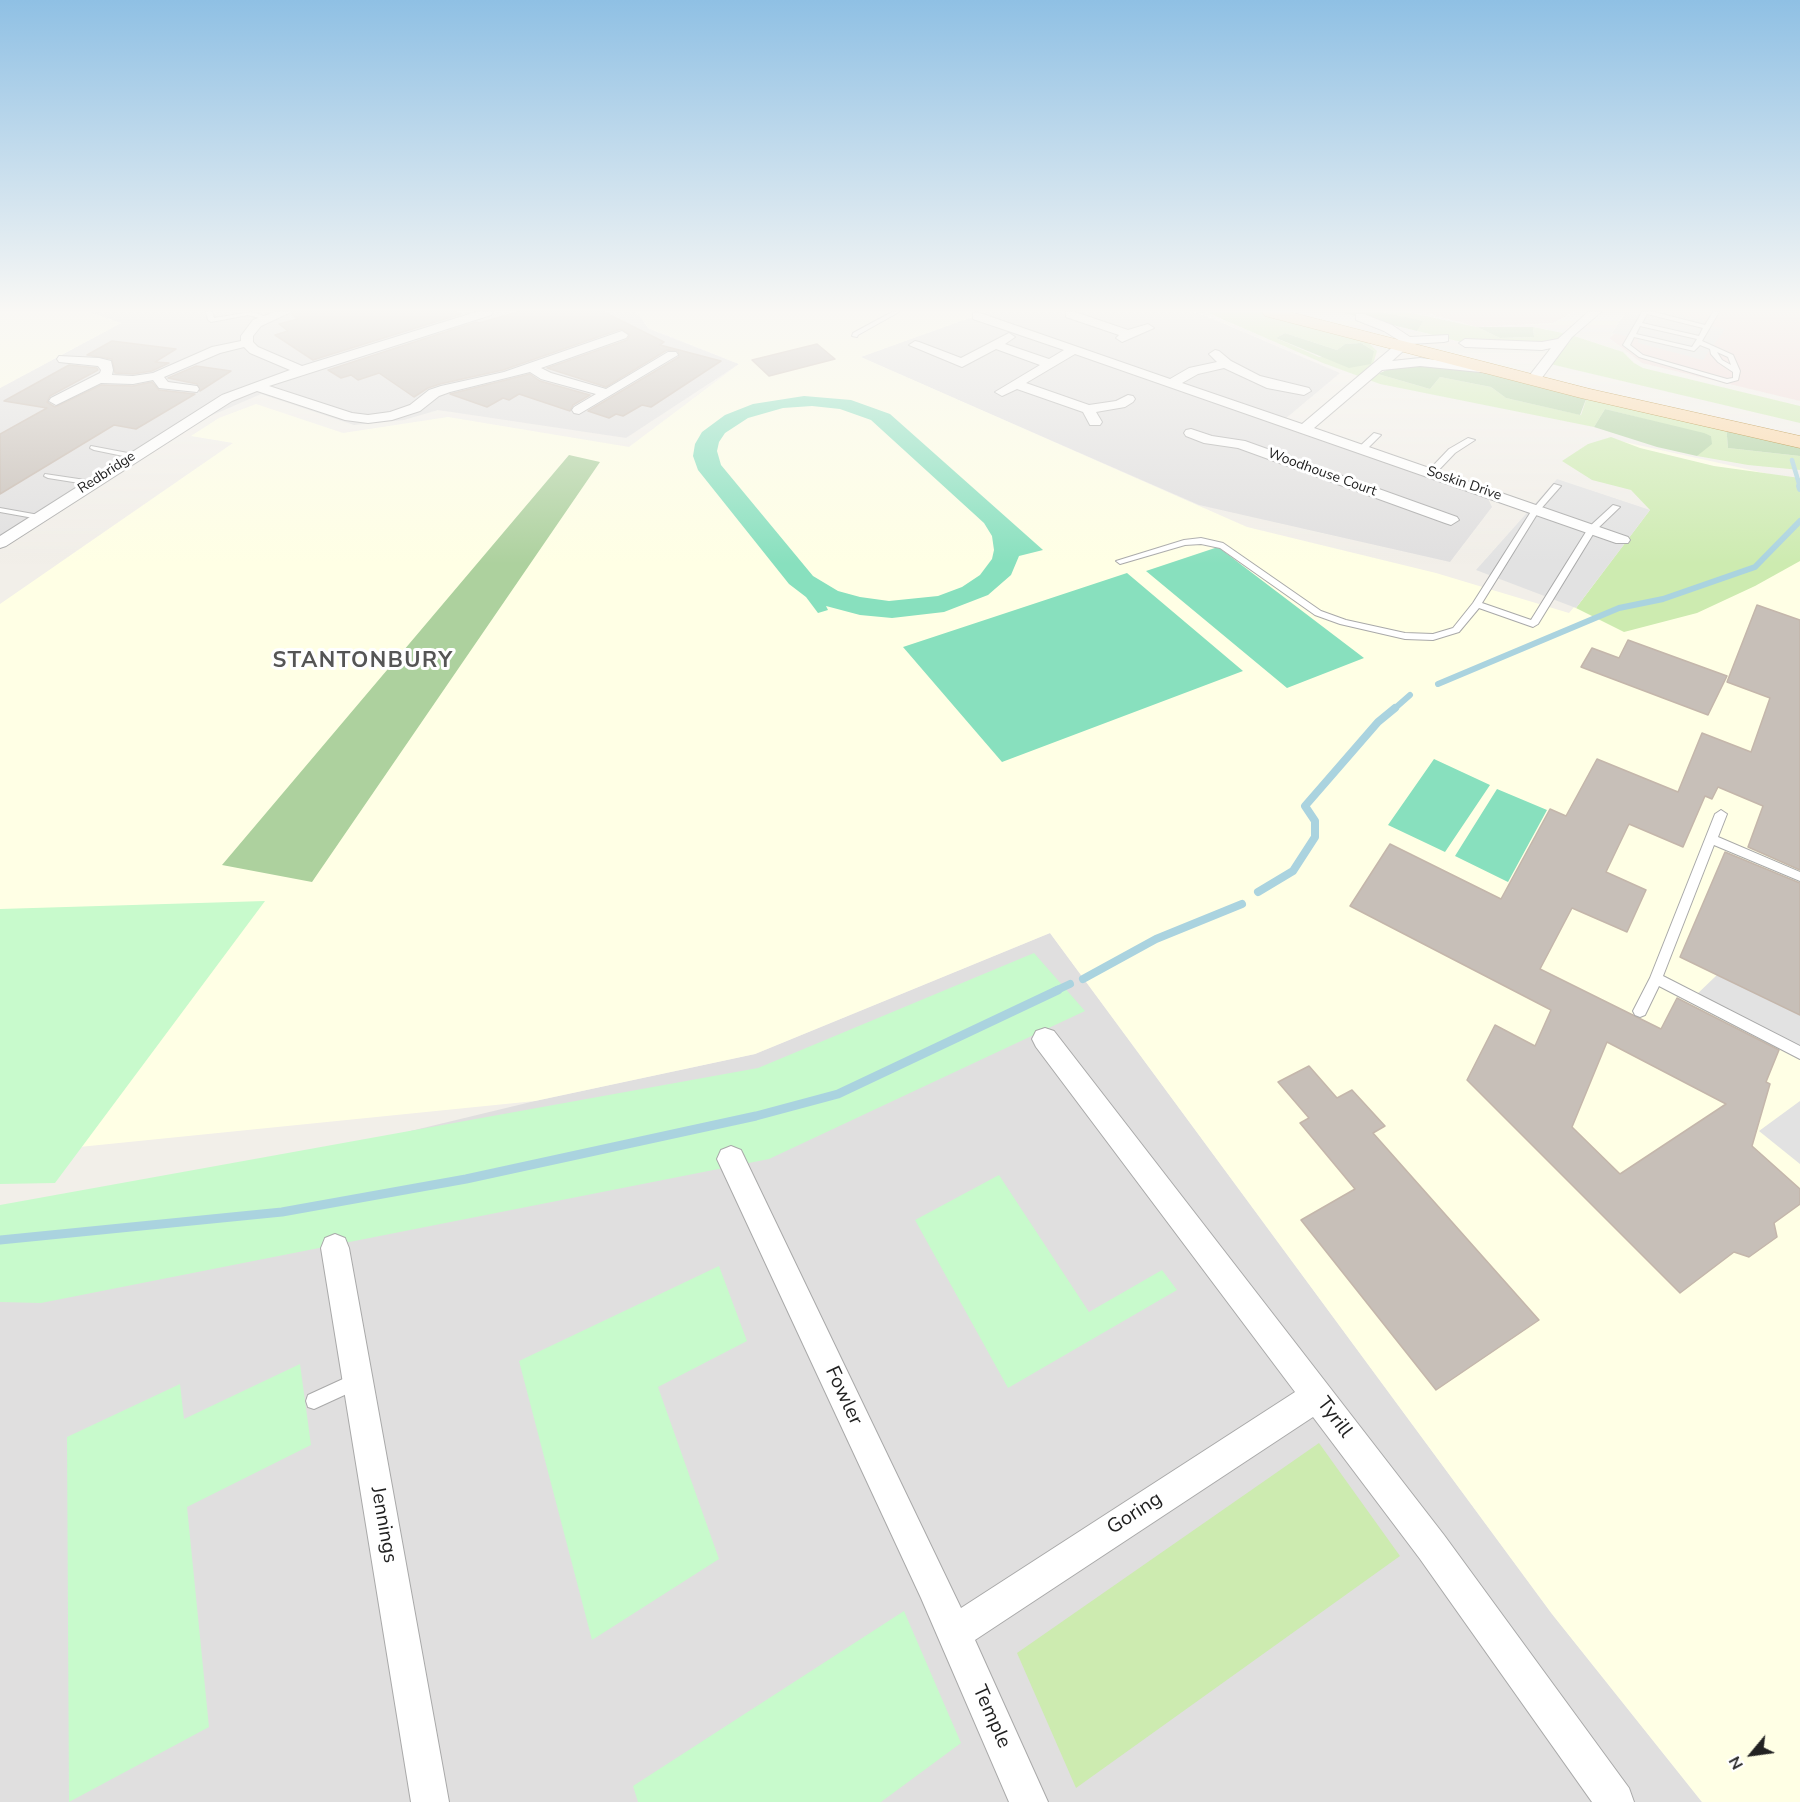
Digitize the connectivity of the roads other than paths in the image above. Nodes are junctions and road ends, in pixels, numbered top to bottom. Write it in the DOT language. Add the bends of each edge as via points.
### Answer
graph roads {
  1 [pos="66,396"];
  2 [pos="231,396"];
  3 [pos="286,396"];
  4 [pos="430,396"];
  5 [pos="601,396"];
  6 [pos="1050,396"];
  7 [pos="1206,396"];
  8 [pos="1345,396"];
  9 [pos="1598,396"];
  10 [pos="1128,399"];
  11 [pos="1700,400"];
  12 [pos="56,401"];
  13 [pos="1088,409"];
  14 [pos="579,410"];
  15 [pos="1095,423"];
  16 [pos="1800,423"];
  17 [pos="1305,429"];
  18 [pos="1191,433"];
  19 [pos="1377,435"];
  20 [pos="1209,440"];
  21 [pos="1471,440"];
  22 [pos="1800,442"];
  23 [pos="94,448"];
  24 [pos="1362,449"];
  25 [pos="1193,452"];
  26 [pos="133,456"];
  27 [pos="1402,463"];
  28 [pos="1431,473"];
  29 [pos="48,476"];
  30 [pos="92,483"];
  31 [pos="1557,486"];
  32 [pos="1372,491"];
  33 [pos="1616,507"];
  34 [pos="0,510"];
  35 [pos="1536,510"];
  36 [pos="39,517"];
  37 [pos="1451,520"];
  38 [pos="1592,529"];
  39 [pos="1622,540"];
  40 [pos="0,543"];
  41 [pos="1120,561"];
  42 [pos="1476,604"];
  43 [pos="1721,814"];
  44 [pos="1712,839"];
  45 [pos="1800,877"];
  46 [pos="1656,978"];
  47 [pos="1640,1011"];
  48 [pos="1045,1039"];
  49 [pos="1800,1053"];
  50 [pos="731,1159"];
  51 [pos="335,1248"];
  52 [pos="358,1380"];
  53 [pos="1317,1396"];
  54 [pos="314,1401"];
  55 [pos="954,1633"];
  56 [pos="430,1802"];
  57 [pos="1029,1802"];
  58 [pos="1615,1802"];
  1 -- 12 [label="street"];
  2 -- 26 [label="street, Redbridge"];
  3 -- 4 [label="street" via="368,419 415,408"];
  5 -- 14 [label="street"];
  6 -- 13 [label="street"];
  7 -- 17 [label="street, Soskin Drive"];
  8 -- 17 [label="street"];
  9 -- 22 [label="main road"];
  10 -- 13 [label="street"];
  11 -- 16 [label="main road"];
  13 -- 15 [label="street"];
  17 -- 24 [label="street, Soskin Drive"];
  18 -- 20 [label="street, Woodhouse Court"];
  19 -- 24 [label="lane"];
  20 -- 25 [label="street"];
  20 -- 32 [label="street, Woodhouse Court" via="1240,444"];
  21 -- 28 [label="lane" via="1452,451"];
  23 -- 26 [label="lane"];
  24 -- 27 [label="street, Soskin Drive"];
  26 -- 30 [label="street, Redbridge"];
  27 -- 28 [label="street, Soskin Drive"];
  27 -- 32 [label="street"];
  28 -- 35 [label="street, Soskin Drive"];
  29 -- 30 [label="lane"];
  30 -- 36 [label="street, Redbridge"];
  31 -- 35 [label="lane"];
  32 -- 37 [label="street, Woodhouse Court" via="1431,518"];
  33 -- 38 [label="lane"];
  34 -- 36 [label="lane"];
  35 -- 38 [label="street, Soskin Drive"];
  35 -- 42 [label="lane"];
  36 -- 40 [label="street, Redbridge"];
  38 -- 39 [label="street, Soskin Drive"];
  38 -- 42 [label="lane" via="1533,624"];
  41 -- 42 [label="lane" via="1184,543 1201,541 1223,546 1318,613 1405,636 1433,637 1456,630"];
  43 -- 44 [label="lane"];
  44 -- 45 [label="lane"];
  44 -- 46 [label="lane"];
  46 -- 47 [label="lane"];
  46 -- 49 [label="lane"];
  48 -- 53 [label="street, Tyrill"];
  50 -- 55 [label="street, Fowler"];
  51 -- 52 [label="street, Jennings"];
  52 -- 54 [label="lane"];
  52 -- 56 [label="street, Jennings"];
  53 -- 55 [label="street, Goring"];
  53 -- 58 [label="street, Tyrill" via="1432,1547"];
  55 -- 57 [label="street, Temple"];
}
